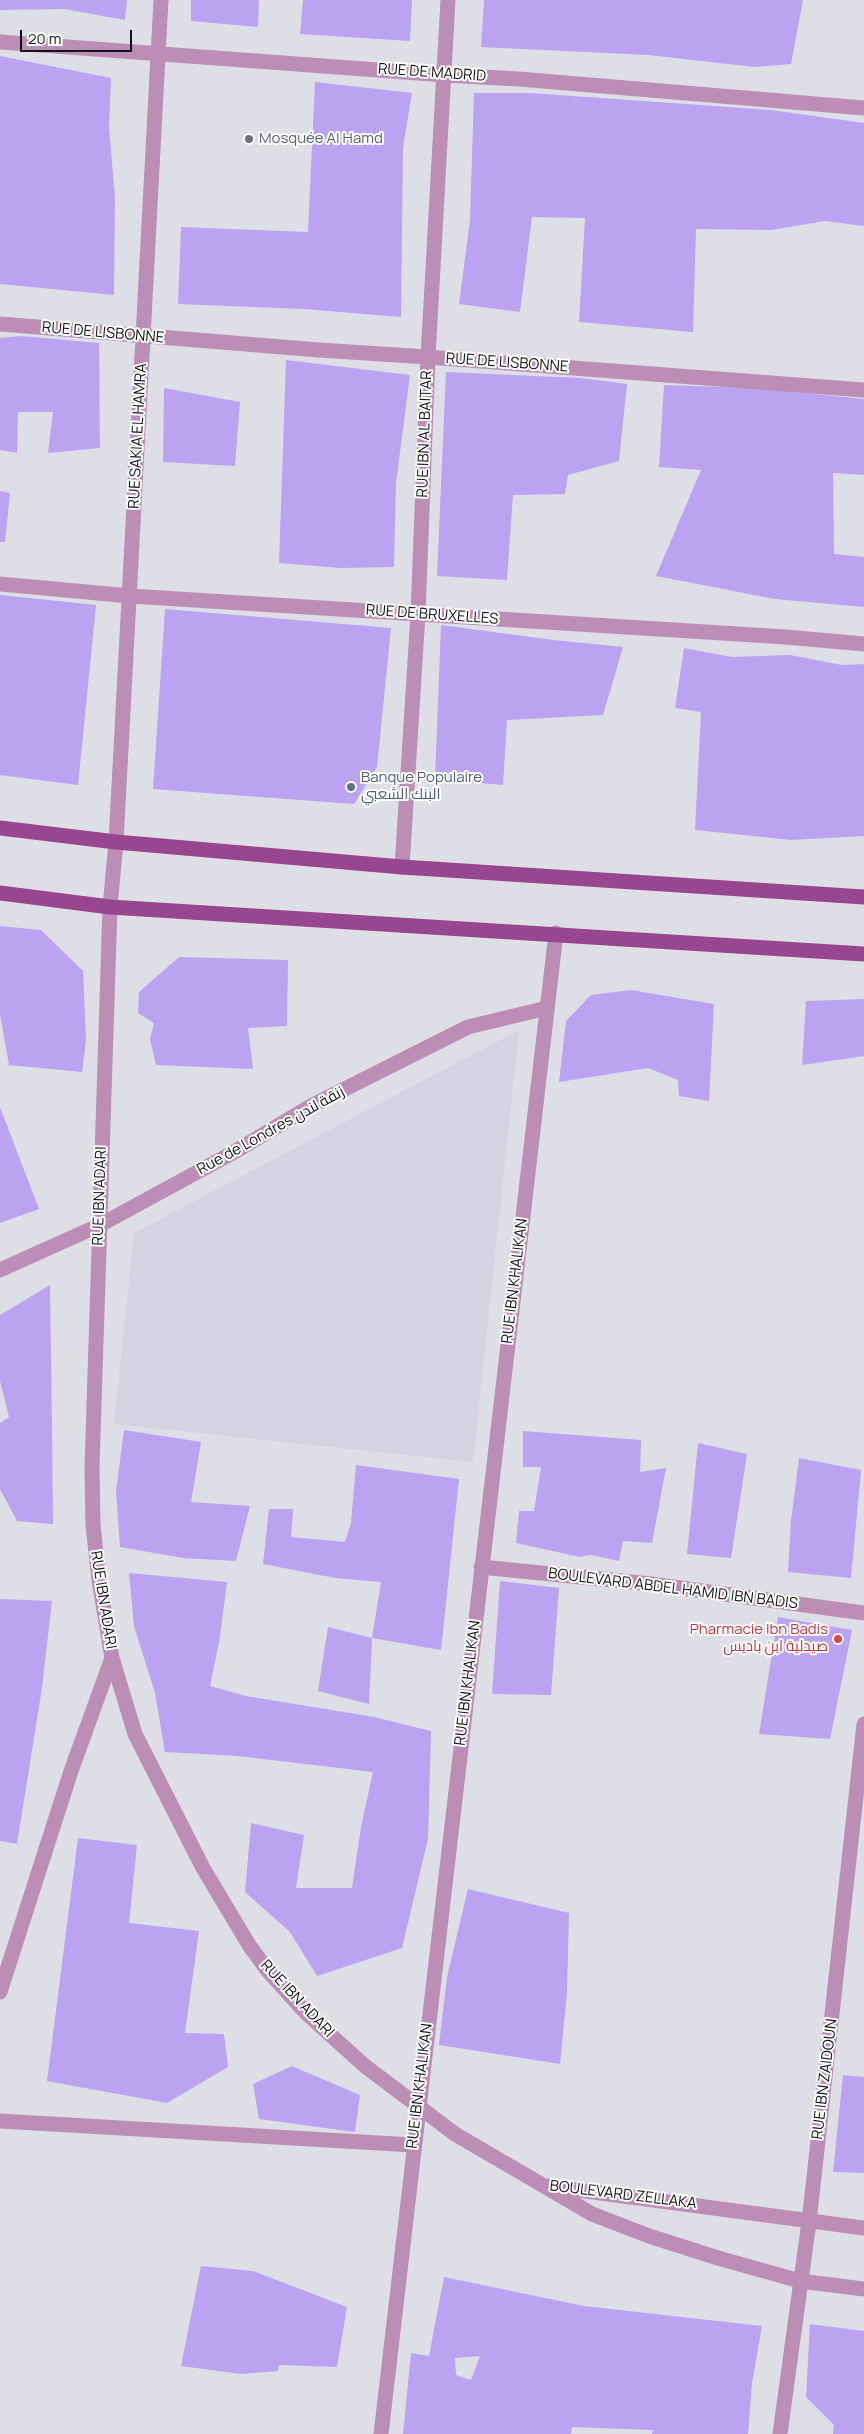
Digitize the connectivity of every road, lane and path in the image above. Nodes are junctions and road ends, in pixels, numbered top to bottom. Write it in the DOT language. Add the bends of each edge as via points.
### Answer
graph roads {
  1 [pos="161,0"];
  2 [pos="448,0"];
  3 [pos="0,42"];
  4 [pos="158,55"];
  5 [pos="445,75"];
  6 [pos="864,108"];
  7 [pos="0,324"];
  8 [pos="143,337"];
  9 [pos="428,356"];
  10 [pos="864,390"];
  11 [pos="0,584"];
  12 [pos="130,596"];
  13 [pos="418,614"];
  14 [pos="864,644"];
  15 [pos="0,828"];
  16 [pos="116,842"];
  17 [pos="402,867"];
  18 [pos="0,893"];
  19 [pos="864,897"];
  20 [pos="110,907"];
  21 [pos="556,933"];
  22 [pos="864,954"];
  23 [pos="547,1008"];
  24 [pos="100,1225"];
  25 [pos="0,1270"];
  26 [pos="481,1567"];
  27 [pos="864,1614"];
  28 [pos="112,1658"];
  29 [pos="864,1724"];
  30 [pos="0,1992"];
  31 [pos="418,2107"];
  32 [pos="0,2121"];
  33 [pos="413,2145"];
  34 [pos="542,2185"];
  35 [pos="809,2222"];
  36 [pos="864,2228"];
  37 [pos="800,2281"];
  38 [pos="864,2289"];
  39 [pos="380,2434"];
  40 [pos="780,2434"];
  1 -- 4 [label="street, RUE SAKIA EL HAMRA"];
  2 -- 5 [label="street, RUE IBN AL BAITAR"];
  3 -- 4 [label="street, RUE DE MADRID"];
  4 -- 5 [label="street, RUE DE MADRID"];
  4 -- 8 [label="street, RUE SAKIA EL HAMRA"];
  5 -- 6 [label="street, RUE DE MADRID"];
  5 -- 9 [label="street, RUE IBN AL BAITAR"];
  7 -- 8 [label="street, RUE DE LISBONNE"];
  8 -- 9 [label="street, RUE DE LISBONNE"];
  8 -- 12 [label="street, RUE SAKIA EL HAMRA"];
  9 -- 10 [label="street, RUE DE LISBONNE"];
  9 -- 13 [label="street, RUE IBN AL BAITAR"];
  11 -- 12 [label="street, RUE DE BRUXELLES"];
  12 -- 13 [label="street, RUE DE BRUXELLES"];
  12 -- 16 [label="street, RUE SAKIA EL HAMRA"];
  13 -- 14 [label="street, RUE DE BRUXELLES"];
  13 -- 17 [label="street, RUE IBN AL BAITAR"];
  15 -- 16 [label="main road"];
  16 -- 17 [label="main road"];
  16 -- 20 [label="street, RUE IBN ADARI"];
  17 -- 19 [label="main road"];
  18 -- 20 [label="main road"];
  20 -- 21 [label="main road"];
  20 -- 24 [label="street, RUE IBN ADARI"];
  21 -- 22 [label="main road"];
  21 -- 23 [label="street, RUE IBN KHALIKAN"];
  23 -- 24 [label="street, Rue de Londres زنقة لندن" via="468,1027 311,1106"];
  23 -- 26 [label="street, RUE IBN KHALIKAN"];
  24 -- 25 [label="street, Rue de Londres زنقة لندن"];
  24 -- 28 [label="street, RUE IBN ADARI" via="93,1372 93,1525"];
  26 -- 27 [label="street, BOULEVARD ABDEL HAMID IBN BADIS" via="651,1584"];
  26 -- 31 [label="street, RUE IBN KHALIKAN"];
  28 -- 30 [label="street" via="71,1771"];
  28 -- 31 [label="street, RUE IBN ADARI" via="135,1734 203,1868 249,1945 306,2013 365,2066"];
  29 -- 35 [label="street, RUE IBN ZAIDOUN"];
  31 -- 33 [label="street, RUE IBN KHALIKAN"];
  31 -- 34 [label="street, RUE IBN ADARI" via="455,2134"];
  32 -- 33 [label="street"];
  33 -- 39 [label="street, RUE IBN KHALIKAN"];
  34 -- 35 [label="street, BOULEVARD ZELLAKA" via="662,2199"];
  34 -- 37 [label="street, BOULEVARD ZELLAKA" via="592,2214 649,2236"];
  35 -- 36 [label="street, BOULEVARD ZELLAKA"];
  35 -- 37 [label="street, RUE IBN ZAIDOUN"];
  37 -- 38 [label="street, BOULEVARD ZELLAKA"];
  37 -- 40 [label="street, RUE IBN ZAIDOUN"];
}
